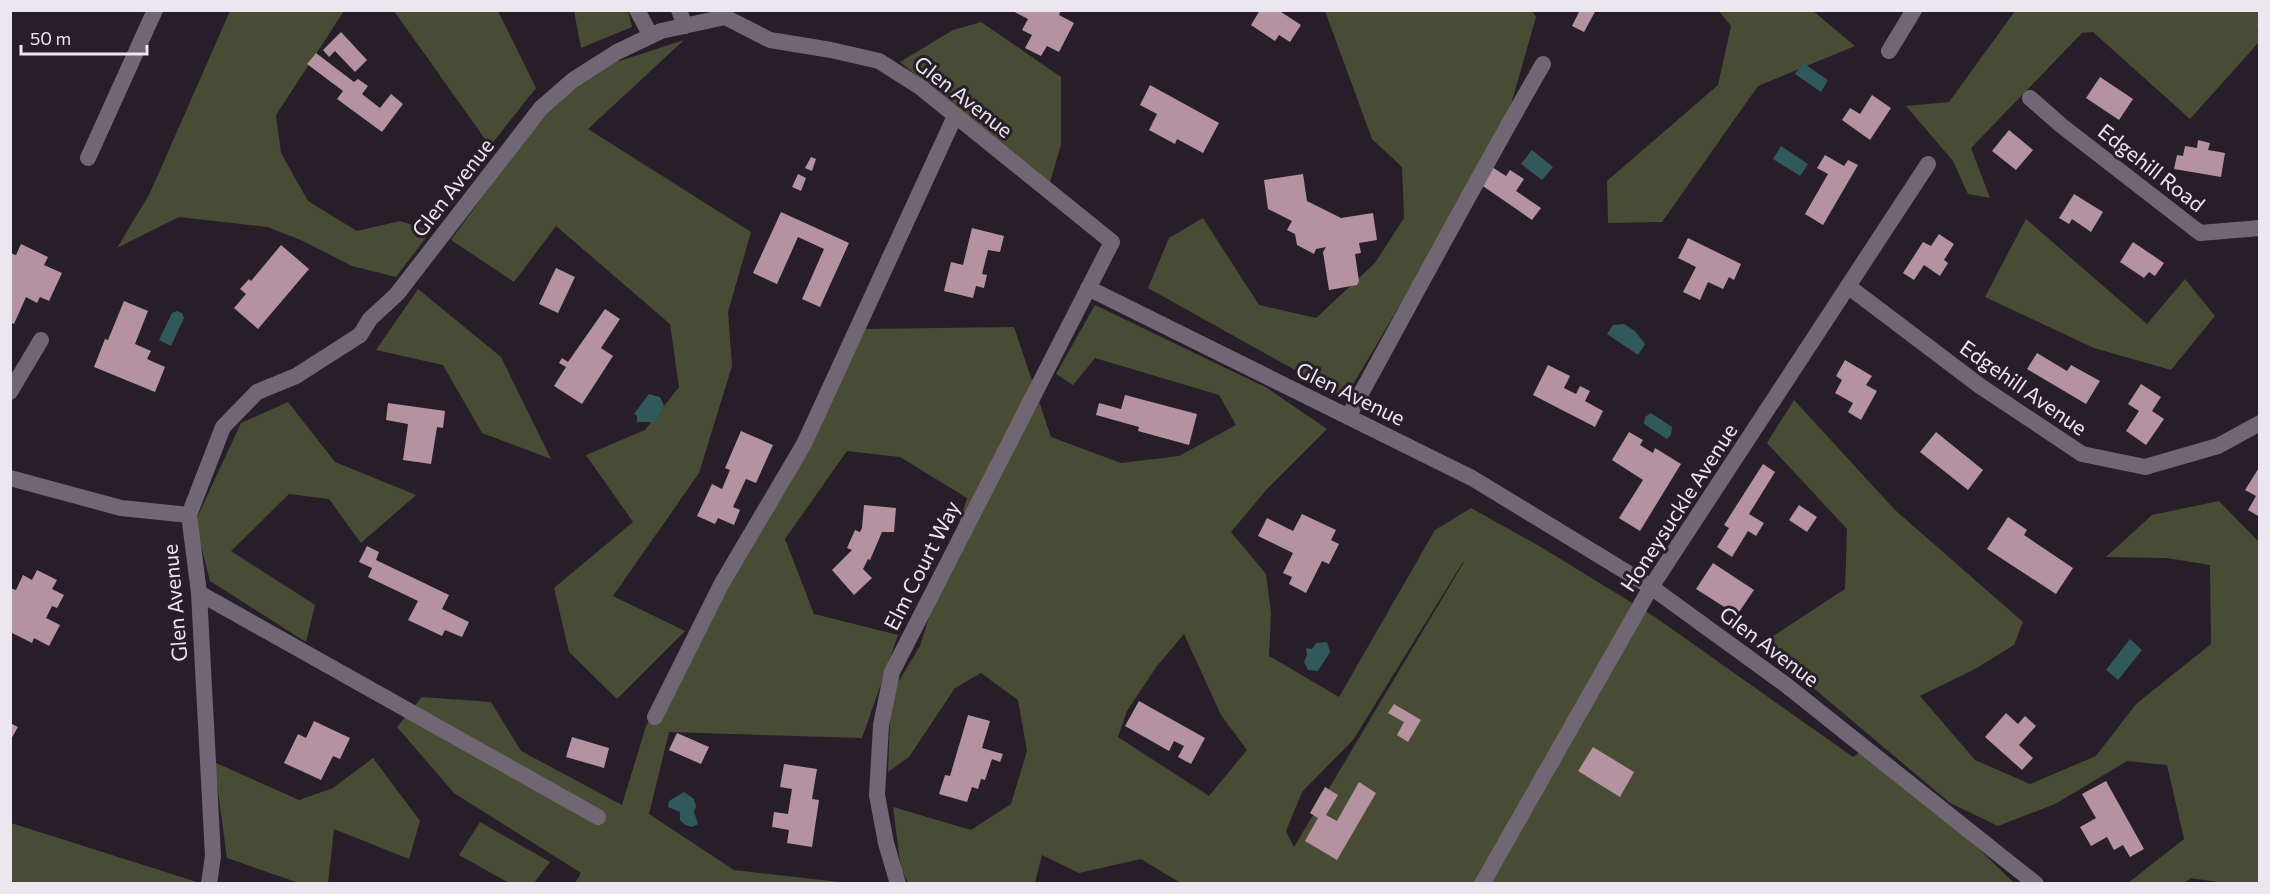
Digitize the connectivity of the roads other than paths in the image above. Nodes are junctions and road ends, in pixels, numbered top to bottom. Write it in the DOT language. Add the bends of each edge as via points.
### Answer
graph roads {
  1 [pos="155,10"];
  2 [pos="637,10"];
  3 [pos="1914,10"];
  4 [pos="682,18"];
  5 [pos="651,36"];
  6 [pos="1889,51"];
  7 [pos="1543,64"];
  8 [pos="2030,98"];
  9 [pos="955,116"];
  10 [pos="88,159"];
  11 [pos="1928,164"];
  12 [pos="2259,228"];
  13 [pos="1849,287"];
  14 [pos="1088,288"];
  15 [pos="41,340"];
  16 [pos="10,392"];
  17 [pos="1348,417"];
  18 [pos="2259,423"];
  19 [pos="10,478"];
  20 [pos="189,515"];
  21 [pos="1651,587"];
  22 [pos="199,593"];
  23 [pos="655,717"];
  24 [pos="598,817"];
  25 [pos="209,884"];
  26 [pos="898,884"];
  27 [pos="1482,884"];
  28 [pos="2036,884"];
  1 -- 10 [label="street"];
  2 -- 5 [label="street"];
  3 -- 6 [label="street"];
  4 -- 5 [label="street, Glen Avenue"];
  4 -- 9 [label="street, Glen Avenue" via="725,17 770,40 879,61"];
  5 -- 20 [label="street, Glen Avenue" via="577,76 542,108 397,294 360,335 296,376 256,392 223,427"];
  7 -- 17 [label="street"];
  8 -- 12 [label="street, Edgehill Road" via="2200,233"];
  9 -- 14 [label="street, Glen Avenue" via="1112,242"];
  9 -- 23 [label="street" via="804,444 722,583"];
  11 -- 13 [label="street, Honeysuckle Avenue"];
  13 -- 18 [label="street, Edgehill Avenue" via="1980,386 2082,454 2145,467 2218,446"];
  13 -- 21 [label="street, Honeysuckle Avenue"];
  14 -- 17 [label="street, Glen Avenue"];
  14 -- 26 [label="street, Elm Court Way" via="892,672 881,724 877,795"];
  15 -- 16 [label="street"];
  17 -- 21 [label="street, Glen Avenue" via="1472,478"];
  19 -- 20 [label="street" via="121,508"];
  20 -- 22 [label="street, Glen Avenue"];
  21 -- 27 [label="street, Honeysuckle Avenue"];
  21 -- 28 [label="street, Glen Avenue" via="1786,685"];
  22 -- 24 [label="street"];
  22 -- 25 [label="street, Glen Avenue" via="213,856"];
}
